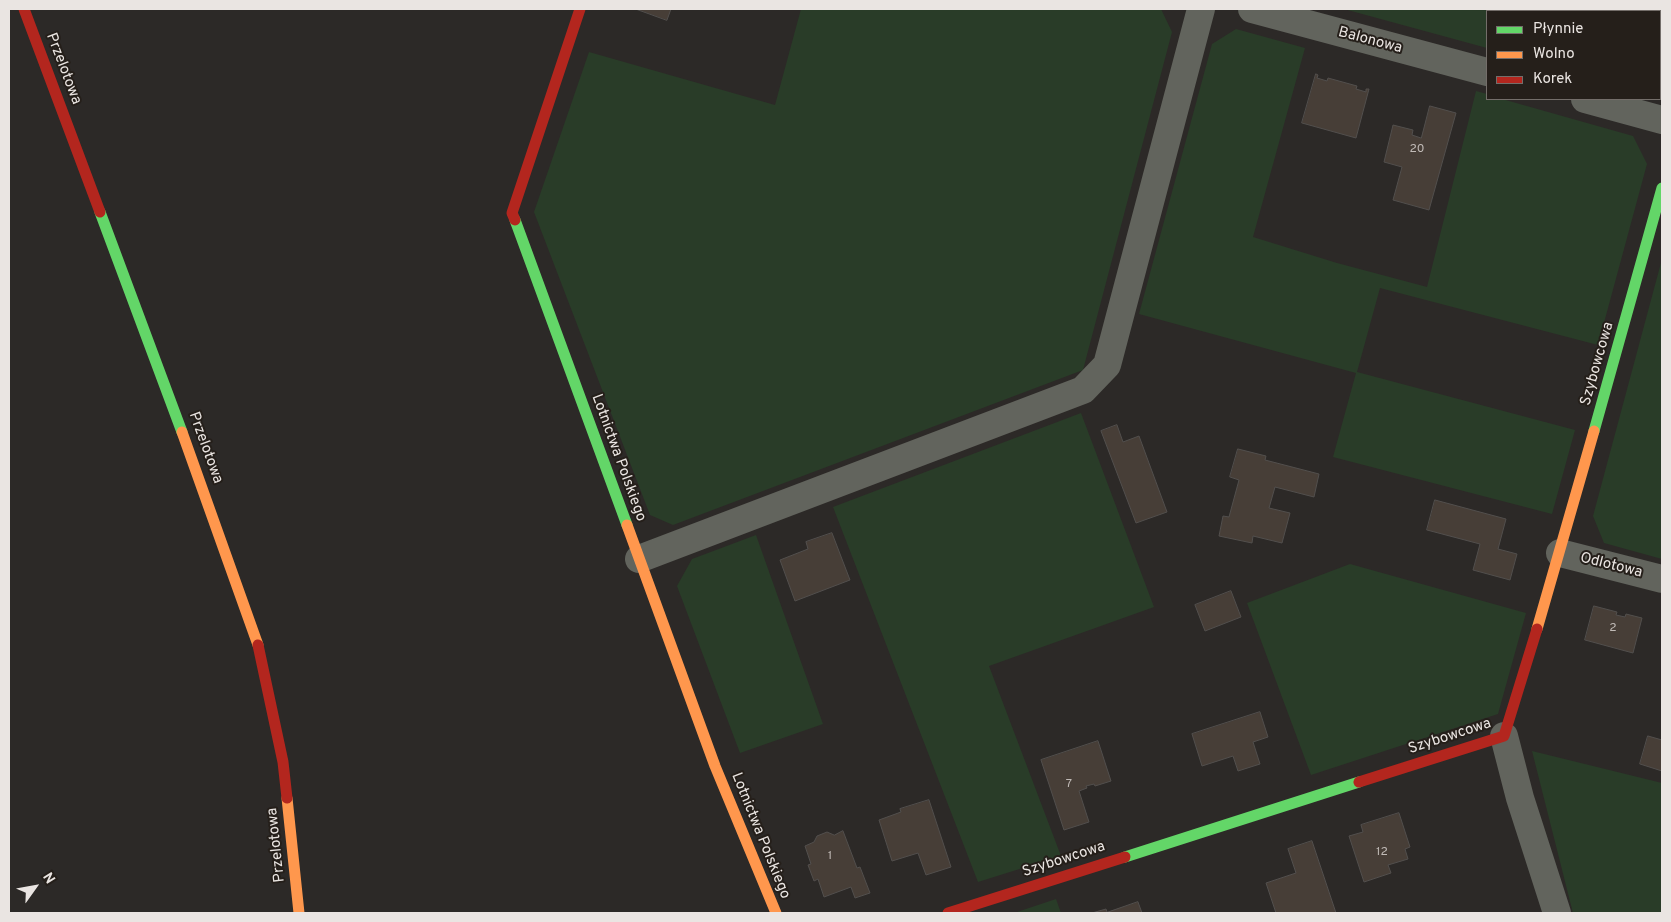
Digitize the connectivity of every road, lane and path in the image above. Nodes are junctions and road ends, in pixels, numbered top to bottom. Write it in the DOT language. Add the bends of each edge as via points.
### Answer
graph roads {
  1 [pos="24,9"];
  2 [pos="580,9"];
  3 [pos="1202,9"];
  4 [pos="1252,9"];
  5 [pos="1486,72"];
  6 [pos="1589,100"];
  7 [pos="1662,120"];
  8 [pos="1662,188"];
  9 [pos="1560,553"];
  10 [pos="639,559"];
  11 [pos="1662,579"];
  12 [pos="1504,736"];
  13 [pos="299,913"];
  14 [pos="776,913"];
  15 [pos="948,913"];
  16 [pos="1557,913"];
  1 -- 13 [label="street, Przelotowa" via="190,452 258,644 283,762"];
  2 -- 10 [label="street, Lotnictwa Polskiego" via="512,213"];
  3 -- 10 [label="street" via="1107,365 1083,390"];
  4 -- 5 [label="street, Balonowa"];
  6 -- 7 [label="street"];
  8 -- 9 [label="street, Szybowcowa"];
  9 -- 11 [label="street, Odlotowa"];
  9 -- 12 [label="street, Szybowcowa"];
  10 -- 14 [label="street, Lotnictwa Polskiego" via="715,766"];
  12 -- 15 [label="street, Szybowcowa"];
  12 -- 16 [label="street"];
}
